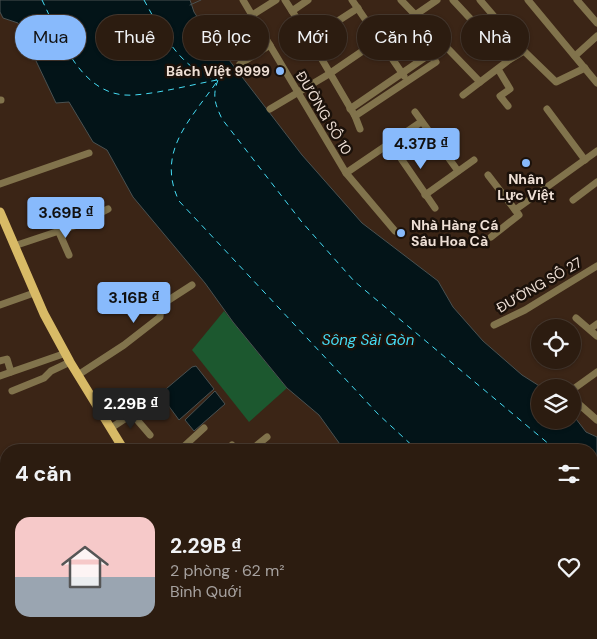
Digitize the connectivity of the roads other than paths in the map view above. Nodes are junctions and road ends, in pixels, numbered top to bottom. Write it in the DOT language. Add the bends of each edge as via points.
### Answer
graph roads {
  1 [pos="242,0"];
  2 [pos="276,0"];
  3 [pos="285,0"];
  4 [pos="308,0"];
  5 [pos="352,0"];
  6 [pos="401,0"];
  7 [pos="437,0"];
  8 [pos="453,0"];
  9 [pos="480,0"];
  10 [pos="528,0"];
  11 [pos="577,0"];
  12 [pos="358,8"];
  13 [pos="292,11"];
  14 [pos="252,15"];
  15 [pos="295,15"];
  16 [pos="347,15"];
  17 [pos="363,15"];
  18 [pos="414,15"];
  19 [pos="416,15"];
  20 [pos="467,15"];
  21 [pos="493,15"];
  22 [pos="597,23"];
  23 [pos="597,36"];
  24 [pos="270,46"];
  25 [pos="451,53"];
  26 [pos="357,56"];
  27 [pos="575,56"];
  28 [pos="529,57"];
  29 [pos="321,60"];
  30 [pos="394,60"];
  31 [pos="509,60"];
  32 [pos="240,64"];
  33 [pos="585,68"];
  34 [pos="498,69"];
  35 [pos="403,73"];
  36 [pos="329,74"];
  37 [pos="408,81"];
  38 [pos="480,82"];
  39 [pos="597,83"];
  40 [pos="378,90"];
  41 [pos="297,92"];
  42 [pos="463,94"];
  43 [pos="383,98"];
  44 [pos="508,106"];
  45 [pos="270,109"];
  46 [pos="350,109"];
  47 [pos="547,109"];
  48 [pos="415,112"];
  49 [pos="355,116"];
  50 [pos="421,122"];
  51 [pos="360,129"];
  52 [pos="391,144"];
  53 [pos="597,151"];
  54 [pos="89,153"];
  55 [pos="474,160"];
  56 [pos="585,160"];
  57 [pos="458,171"];
  58 [pos="346,174"];
  59 [pos="488,175"];
  60 [pos="597,182"];
  61 [pos="0,184"];
  62 [pos="425,195"];
  63 [pos="573,200"];
  64 [pos="435,208"];
  65 [pos="108,210"];
  66 [pos="515,210"];
  67 [pos="0,212"];
  68 [pos="2,223"];
  69 [pos="58,230"];
  70 [pos="395,231"];
  71 [pos="491,237"];
  72 [pos="14,246"];
  73 [pos="69,255"];
  74 [pos="597,266"];
  75 [pos="192,285"];
  76 [pos="34,293"];
  77 [pos="154,294"];
  78 [pos="0,305"];
  79 [pos="161,305"];
  80 [pos="576,318"];
  81 [pos="597,324"];
  82 [pos="494,325"];
  83 [pos="590,329"];
  84 [pos="597,336"];
  85 [pos="68,357"];
  86 [pos="0,361"];
  87 [pos="11,372"];
  88 [pos="597,372"];
  89 [pos="78,375"];
  90 [pos="0,376"];
  91 [pos="581,384"];
  92 [pos="12,391"];
  93 [pos="581,406"];
  94 [pos="597,420"];
  95 [pos="111,428"];
  96 [pos="204,428"];
  97 [pos="150,435"];
  98 [pos="267,437"];
  99 [pos="120,444"];
  100 [pos="187,444"];
  101 [pos="258,444"];
  1 -- 14 [label="street, ĐƯỜNG SỐ 10"];
  2 -- 14 [label="street"];
  3 -- 13 [label="street"];
  4 -- 13 [label="street"];
  5 -- 12 [label="street"];
  6 -- 18 [label="street"];
  7 -- 19 [label="street"];
  8 -- 20 [label="street"];
  9 -- 21 [label="street"];
  10 -- 27 [label="street"];
  11 -- 22 [label="street"];
  12 -- 16 [label="street"];
  12 -- 17 [label="street"];
  13 -- 15 [label="street"];
  23 -- 27 [label="street"];
  24 -- 32 [label="street"];
  24 -- 41 [label="street, ĐƯỜNG SỐ 10"];
  25 -- 38 [label="street"];
  26 -- 36 [label="street"];
  27 -- 33 [label="street"];
  28 -- 33 [label="street" via="556,82"];
  29 -- 36 [label="street"];
  30 -- 35 [label="street"];
  31 -- 34 [label="street"];
  33 -- 39 [label="street"];
  34 -- 38 [label="street"];
  34 -- 44 [label="street" via="510,89 500,96"];
  35 -- 37 [label="street"];
  35 -- 37 [label="street" via="430,54 436,62"];
  35 -- 40 [label="street"];
  36 -- 41 [label="street"];
  36 -- 46 [label="street"];
  37 -- 43 [label="street"];
  38 -- 42 [label="street"];
  40 -- 43 [label="street"];
  40 -- 46 [label="street"];
  41 -- 45 [label="street"];
  41 -- 58 [label="street, ĐƯỜNG SỐ 10"];
  43 -- 49 [label="street"];
  46 -- 49 [label="street"];
  47 -- 56 [label="street"];
  48 -- 50 [label="street"];
  49 -- 51 [label="street"];
  50 -- 52 [label="street"];
  50 -- 57 [label="street"];
  52 -- 58 [label="street"];
  52 -- 62 [label="street"];
  53 -- 56 [label="street"];
  54 -- 61 [label="street"];
  55 -- 57 [label="street"];
  56 -- 66 [label="street"];
  57 -- 62 [label="street"];
  58 -- 70 [label="street, ĐƯỜNG SỐ 10"];
  59 -- 66 [label="street"];
  60 -- 63 [label="street"];
  62 -- 64 [label="street"];
  65 -- 69 [label="street"];
  66 -- 71 [label="street" via="518,215"];
  67 -- 68 [label="main road"];
  68 -- 72 [label="main road"];
  69 -- 72 [label="street"];
  69 -- 73 [label="street"];
  72 -- 76 [label="main road"];
  74 -- 82 [label="street, ĐƯỜNG SỐ 27"];
  75 -- 79 [label="street"];
  76 -- 78 [label="street"];
  76 -- 85 [label="main road"];
  77 -- 79 [label="street"];
  79 -- 89 [label="street" via="160,317"];
  80 -- 83 [label="street"];
  81 -- 83 [label="street"];
  83 -- 84 [label="street"];
  85 -- 87 [label="street"];
  85 -- 89 [label="main road"];
  85 -- 92 [label="street" via="44,378"];
  86 -- 87 [label="street" via="7,358"];
  87 -- 90 [label="street"];
  88 -- 91 [label="street"];
  89 -- 95 [label="main road"];
  93 -- 94 [label="street"];
  95 -- 97 [label="street" via="132,414"];
  95 -- 99 [label="main road"];
  96 -- 100 [label="street"];
  98 -- 101 [label="street"];
}
